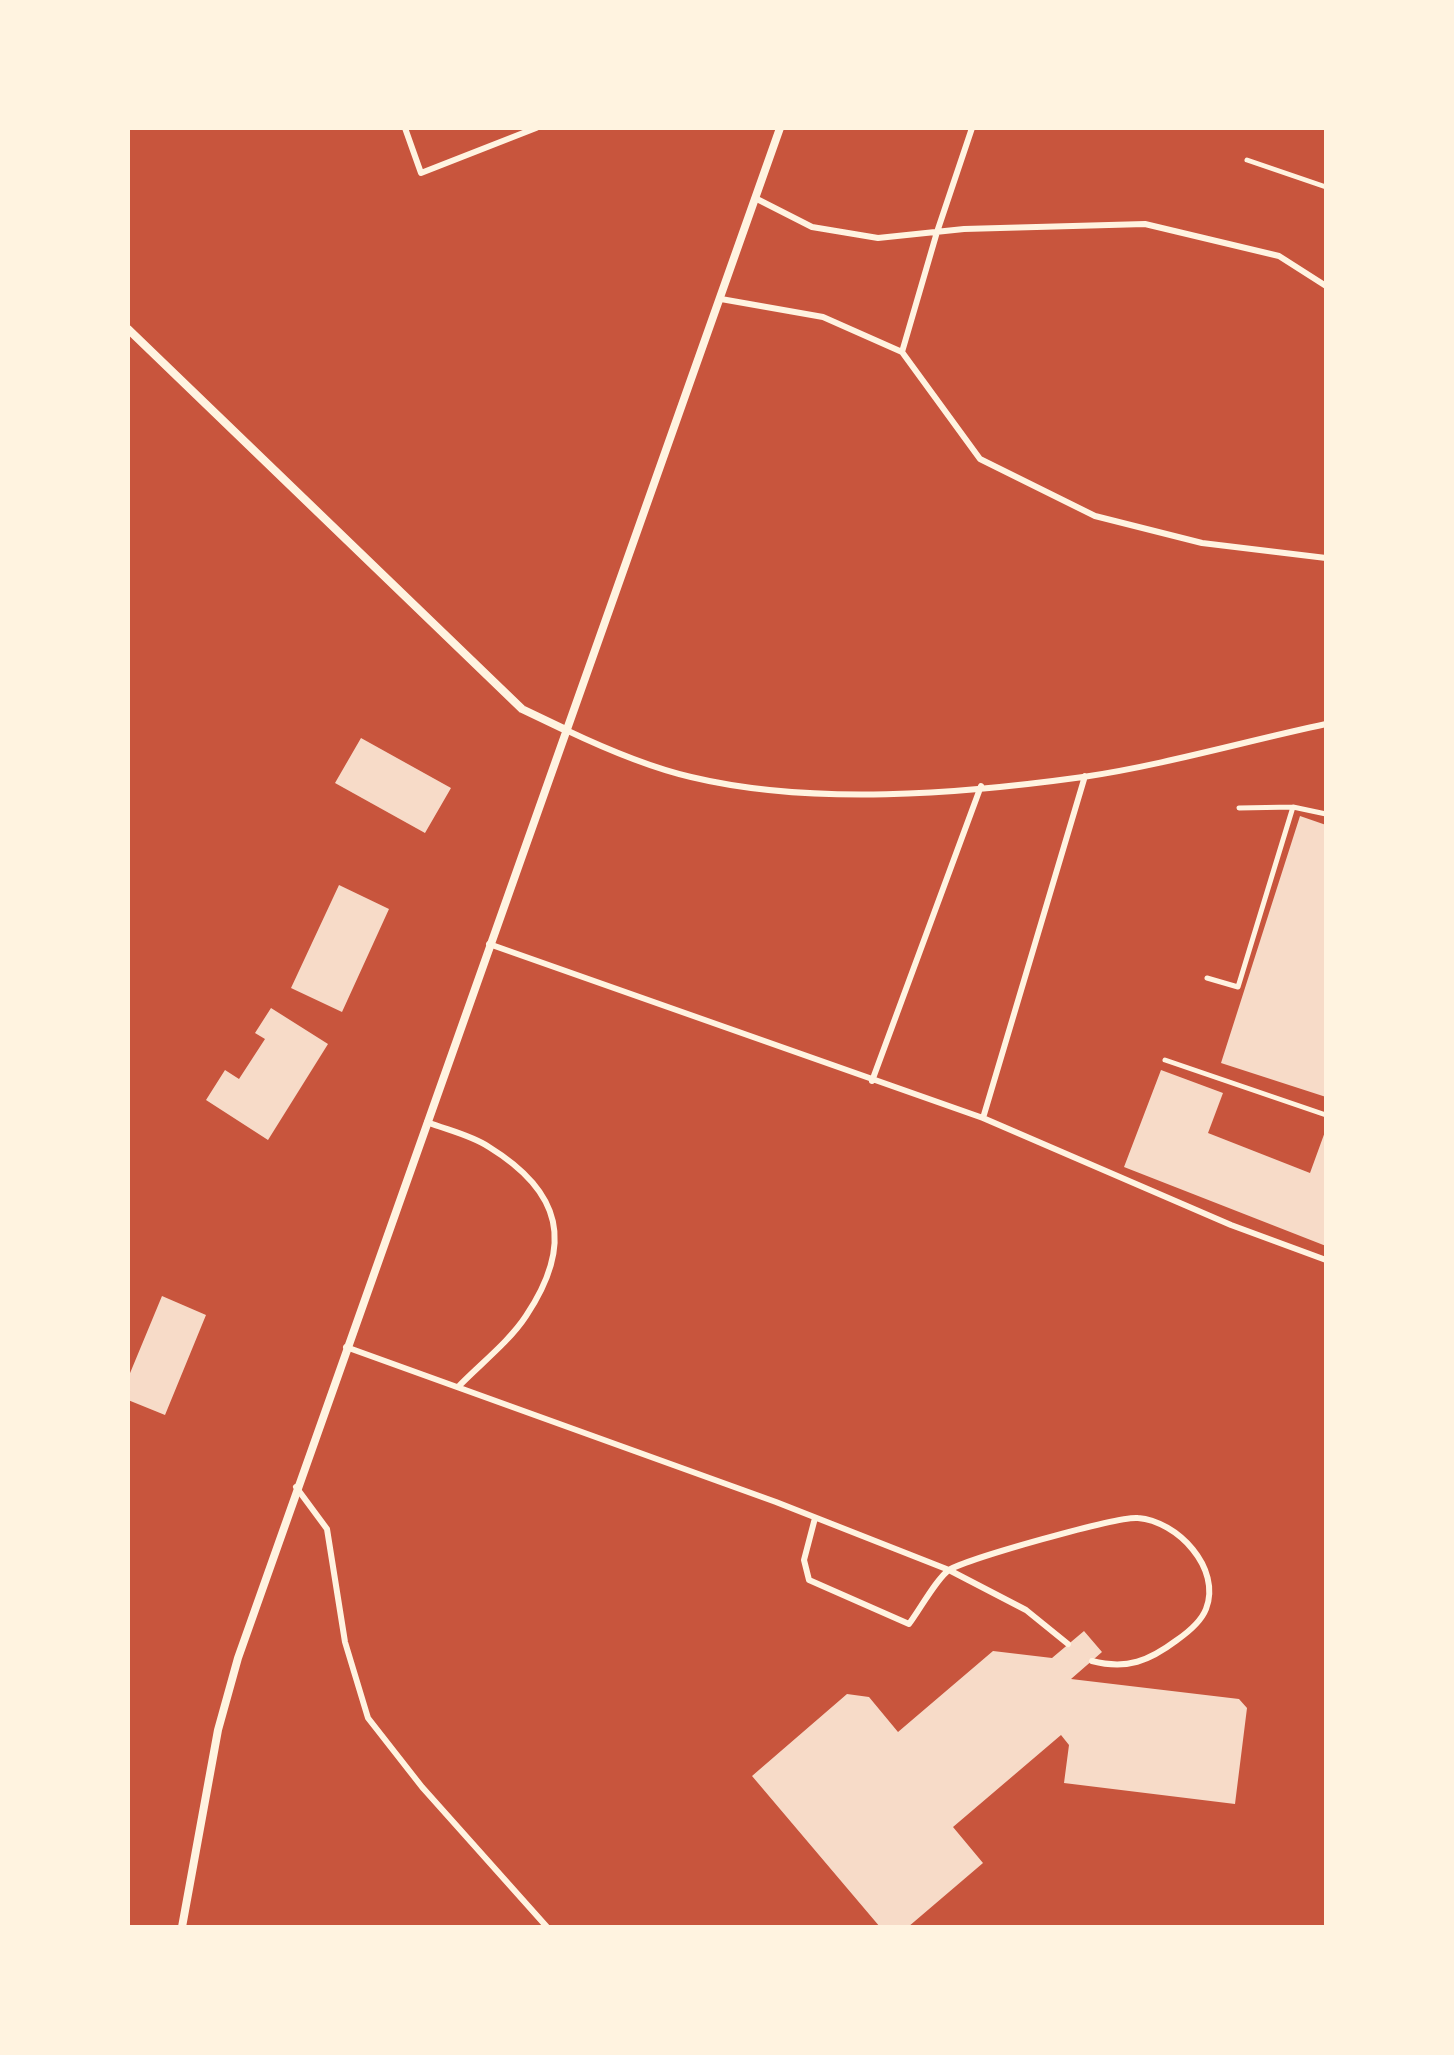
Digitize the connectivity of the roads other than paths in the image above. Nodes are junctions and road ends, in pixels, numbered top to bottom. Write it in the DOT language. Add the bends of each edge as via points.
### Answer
graph roads {
  1 [pos="405,128"];
  2 [pos="536,128"];
  3 [pos="780,128"];
  4 [pos="972,128"];
  5 [pos="755,198"];
  6 [pos="937,232"];
  7 [pos="1326,286"];
  8 [pos="721,299"];
  9 [pos="128,329"];
  10 [pos="902,352"];
  11 [pos="1326,558"];
  12 [pos="1326,724"];
  13 [pos="566,730"];
  14 [pos="1085,776"];
  15 [pos="981,786"];
  16 [pos="489,944"];
  17 [pos="872,1081"];
  18 [pos="983,1118"];
  19 [pos="426,1122"];
  20 [pos="1326,1260"];
  21 [pos="346,1347"];
  22 [pos="458,1387"];
  23 [pos="296,1487"];
  24 [pos="815,1518"];
  25 [pos="949,1570"];
  26 [pos="1068,1644"];
  27 [pos="1092,1661"];
  28 [pos="182,1927"];
  29 [pos="547,1927"];
  1 -- 2 [label="lane" via="421,173"];
  3 -- 5 [label="street"];
  4 -- 6 [label="lane"];
  5 -- 6 [label="lane" via="812,227 878,238"];
  5 -- 8 [label="street"];
  6 -- 7 [label="lane" via="1145,224 1279,256"];
  6 -- 10 [label="lane"];
  8 -- 10 [label="lane" via="823,317"];
  8 -- 13 [label="street"];
  9 -- 13 [label="street" via="522,709"];
  10 -- 11 [label="lane" via="980,459 1095,516 1202,543"];
  12 -- 14 [label="lane"];
  13 -- 15 [label="lane" via="691,777 766,789 912,792"];
  13 -- 16 [label="street"];
  14 -- 15 [label="lane"];
  14 -- 18 [label="lane"];
  15 -- 17 [label="lane"];
  16 -- 17 [label="lane"];
  16 -- 19 [label="street"];
  17 -- 18 [label="lane"];
  18 -- 20 [label="lane" via="1231,1225"];
  19 -- 21 [label="street"];
  19 -- 22 [label="lane" via="488,1146 533,1182 551,1210 557,1232 547,1270 525,1317"];
  21 -- 22 [label="lane"];
  21 -- 23 [label="street"];
  22 -- 24 [label="lane"];
  23 -- 28 [label="street" via="218,1730"];
  23 -- 29 [label="lane" via="327,1529 345,1642 368,1718"];
  24 -- 25 [label="lane"];
  24 -- 25 [label="lane" via="804,1560 809,1580 909,1624"];
  25 -- 26 [label="lane" via="1026,1610"];
  25 -- 27 [label="lane" via="1100,1522 1139,1518 1167,1528 1193,1547 1208,1579 1206,1608 1189,1631 1155,1656 1125,1667"];
}
